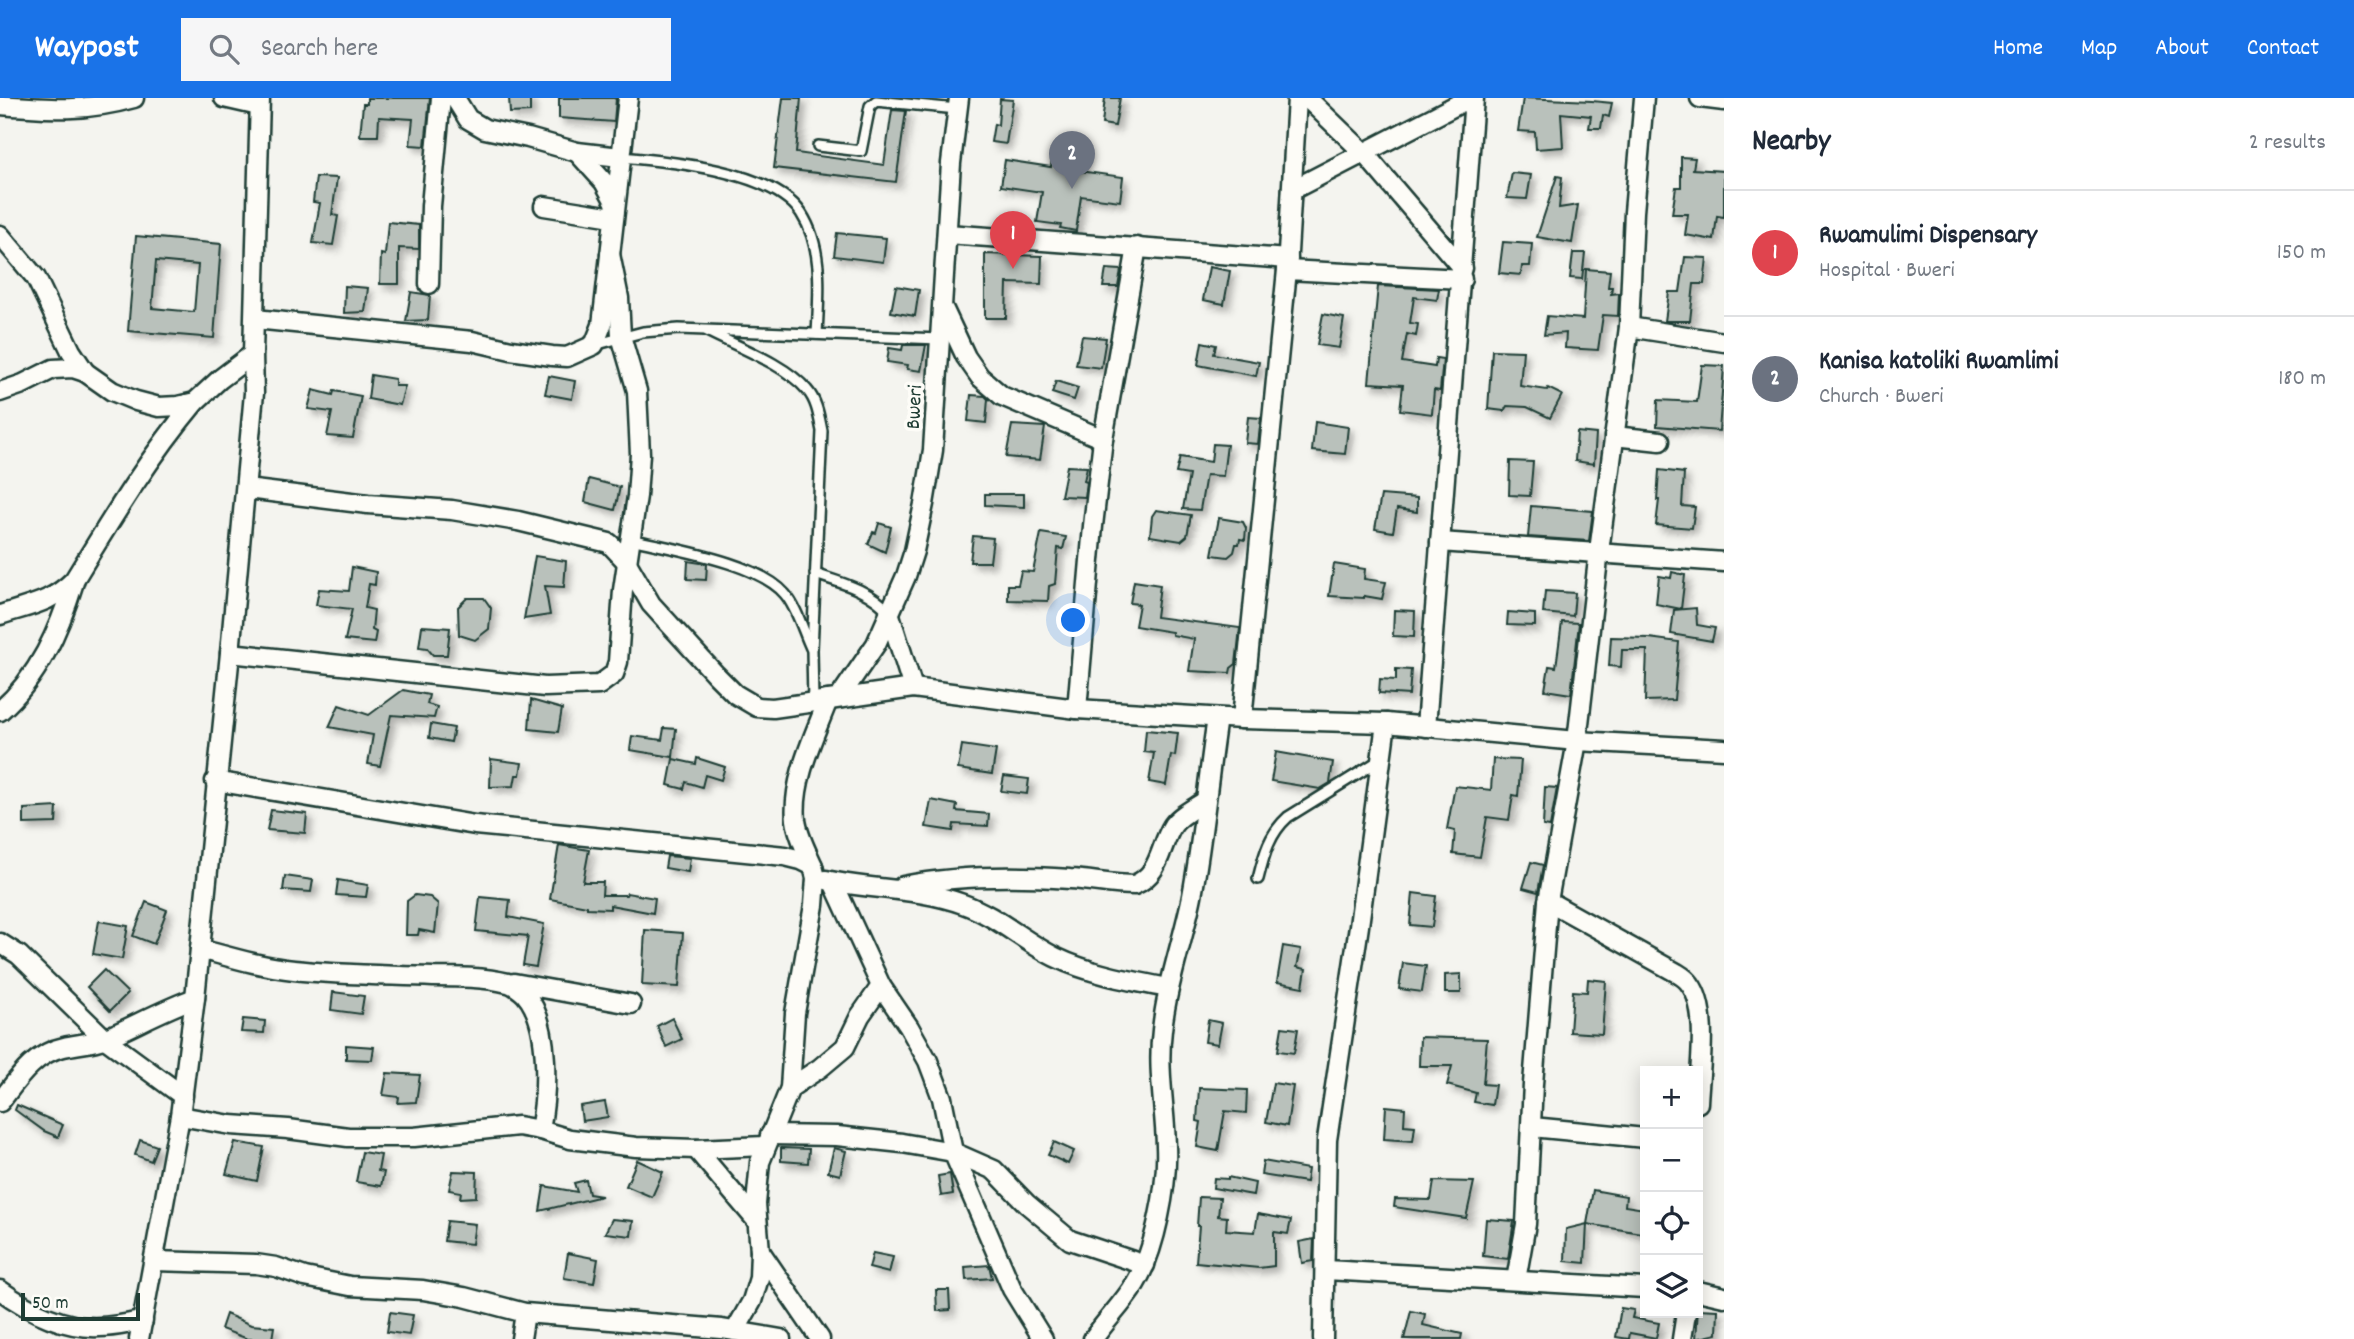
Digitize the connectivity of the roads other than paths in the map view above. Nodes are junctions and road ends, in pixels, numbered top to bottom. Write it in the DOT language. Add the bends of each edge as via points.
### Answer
graph roads {
  1 [pos="134,98"];
  2 [pos="224,98"];
  3 [pos="441,98"];
  4 [pos="455,98"];
  5 [pos="628,98"];
  6 [pos="1297,98"];
  7 [pos="1307,98"];
  8 [pos="1472,98"];
  9 [pos="1644,98"];
  10 [pos="1700,98"];
  11 [pos="1724,101"];
  12 [pos="260,102"];
  13 [pos="958,104"];
  14 [pos="0,105"];
  15 [pos="818,146"];
  16 [pos="578,152"];
  17 [pos="1364,153"];
  18 [pos="620,157"];
  19 [pos="1292,190"];
  20 [pos="544,206"];
  21 [pos="614,210"];
  22 [pos="947,234"];
  23 [pos="0,235"];
  24 [pos="1137,247"];
  25 [pos="610,254"];
  26 [pos="1288,264"];
  27 [pos="1462,274"];
  28 [pos="429,284"];
  29 [pos="942,307"];
  30 [pos="255,319"];
  31 [pos="1629,327"];
  32 [pos="707,331"];
  33 [pos="817,334"];
  34 [pos="621,336"];
  35 [pos="940,339"];
  36 [pos="1724,342"];
  37 [pos="594,345"];
  38 [pos="253,354"];
  39 [pos="85,372"];
  40 [pos="0,392"];
  41 [pos="195,402"];
  42 [pos="1614,436"];
  43 [pos="1103,439"];
  44 [pos="1660,441"];
  45 [pos="246,489"];
  46 [pos="631,539"];
  47 [pos="1440,542"];
  48 [pos="1599,551"];
  49 [pos="626,561"];
  50 [pos="1724,562"];
  51 [pos="815,574"];
  52 [pos="74,580"];
  53 [pos="889,612"];
  54 [pos="0,615"];
  55 [pos="812,650"];
  56 [pos="230,653"];
  57 [pos="912,688"];
  58 [pos="827,700"];
  59 [pos="1077,709"];
  60 [pos="0,711"];
  61 [pos="1217,718"];
  62 [pos="1241,719"];
  63 [pos="1386,723"];
  64 [pos="1426,727"];
  65 [pos="1577,741"];
  66 [pos="1724,749"];
  67 [pos="1381,759"];
  68 [pos="215,781"];
  69 [pos="1205,801"];
  70 [pos="821,875"];
  71 [pos="1258,879"];
  72 [pos="890,889"];
  73 [pos="1548,901"];
  74 [pos="0,943"];
  75 [pos="200,949"];
  76 [pos="511,983"];
  77 [pos="881,986"];
  78 [pos="1168,989"];
  79 [pos="195,998"];
  80 [pos="631,1004"];
  81 [pos="104,1038"];
  82 [pos="1699,1066"];
  83 [pos="790,1088"];
  84 [pos="183,1096"];
  85 [pos="0,1102"];
  86 [pos="180,1116"];
  87 [pos="1532,1127"];
  88 [pos="540,1130"];
  89 [pos="1640,1138"];
  90 [pos="768,1140"];
  91 [pos="696,1149"];
  92 [pos="953,1152"];
  93 [pos="755,1220"];
  94 [pos="760,1251"];
  95 [pos="154,1261"];
  96 [pos="1145,1265"];
  97 [pos="1326,1270"];
  98 [pos="1517,1280"];
  99 [pos="1640,1288"];
  100 [pos="0,1290"];
  101 [pos="1703,1292"];
  102 [pos="1724,1297"];
  103 [pos="524,1313"];
  104 [pos="1685,1318"];
  105 [pos="141,1330"];
  106 [pos="735,1331"];
  107 [pos="521,1339"];
  108 [pos="781,1339"];
  109 [pos="820,1339"];
  110 [pos="1043,1339"];
  111 [pos="1093,1339"];
  112 [pos="1323,1339"];
  113 [pos="1682,1339"];
  1 -- 14 [label="street" via="81,110"];
  2 -- 12 [label="street"];
  3 -- 28 [label="street"];
  4 -- 16 [label="street" via="475,125"];
  5 -- 18 [label="street"];
  6 -- 19 [label="street"];
  7 -- 17 [label="street"];
  8 -- 17 [label="street"];
  8 -- 27 [label="street"];
  9 -- 31 [label="street"];
  10 -- 11 [label="street"];
  12 -- 30 [label="street"];
  13 -- 15 [label="lane" via="876,101 870,106 861,151"];
  13 -- 22 [label="street, Bweri"];
  16 -- 18 [label="street"];
  16 -- 21 [label="street" via="604,182"];
  17 -- 19 [label="street"];
  17 -- 27 [label="street"];
  18 -- 21 [label="street"];
  18 -- 33 [label="lane" via="697,166 754,181 784,196 800,212 816,255 820,285"];
  19 -- 26 [label="street"];
  20 -- 21 [label="street"];
  21 -- 25 [label="street"];
  22 -- 24 [label="street"];
  22 -- 29 [label="street, Bweri"];
  23 -- 39 [label="street" via="36,278"];
  24 -- 26 [label="street"];
  24 -- 43 [label="street"];
  25 -- 34 [label="street"];
  25 -- 37 [label="street" via="602,325"];
  26 -- 27 [label="street"];
  26 -- 62 [label="street"];
  27 -- 47 [label="street"];
  29 -- 35 [label="street, Bweri"];
  29 -- 43 [label="street" via="980,377 1002,396"];
  30 -- 37 [label="street" via="472,341 552,356 567,357"];
  30 -- 38 [label="street"];
  31 -- 36 [label="street"];
  31 -- 42 [label="street"];
  32 -- 33 [label="lane"];
  32 -- 34 [label="lane" via="662,330"];
  32 -- 51 [label="lane" via="786,371 808,390 816,405 822,431"];
  33 -- 35 [label="lane"];
  34 -- 37 [label="lane"];
  34 -- 46 [label="street" via="637,391 639,417"];
  35 -- 53 [label="street, Bweri" via="933,450 924,504 906,576"];
  38 -- 41 [label="street"];
  38 -- 45 [label="street"];
  39 -- 40 [label="street" via="53,369"];
  39 -- 41 [label="street" via="136,401 159,407"];
  41 -- 52 [label="street" via="141,474"];
  42 -- 44 [label="street"];
  42 -- 48 [label="street"];
  43 -- 59 [label="street"];
  45 -- 49 [label="street" via="518,521 609,543"];
  45 -- 56 [label="street"];
  46 -- 49 [label="street"];
  46 -- 55 [label="lane" via="715,559 775,585 786,595"];
  47 -- 48 [label="street"];
  47 -- 64 [label="street"];
  48 -- 50 [label="street"];
  48 -- 65 [label="street"];
  49 -- 56 [label="street" via="618,662 614,674 599,685 545,687"];
  49 -- 58 [label="street" via="651,604 735,694 757,707"];
  51 -- 53 [label="lane" via="864,592"];
  51 -- 55 [label="lane"];
  52 -- 54 [label="street" via="62,593"];
  52 -- 60 [label="street" via="38,666"];
  53 -- 57 [label="street"];
  53 -- 58 [label="street, Bweri" via="876,643"];
  55 -- 58 [label="lane"];
  56 -- 68 [label="street"];
  57 -- 58 [label="street"];
  57 -- 59 [label="street"];
  58 -- 70 [label="street, Bweri" via="796,802 796,822"];
  59 -- 61 [label="street"];
  61 -- 62 [label="street"];
  61 -- 69 [label="street"];
  62 -- 63 [label="street"];
  63 -- 64 [label="street"];
  63 -- 67 [label="street"];
  64 -- 65 [label="street"];
  65 -- 66 [label="street"];
  65 -- 73 [label="street"];
  67 -- 71 [label="lane" via="1288,817 1267,847"];
  67 -- 97 [label="street" via="1327,1140"];
  68 -- 70 [label="street" via="475,825 785,856 801,860"];
  68 -- 75 [label="street"];
  69 -- 72 [label="street" via="1175,823 1154,868 1134,885 979,877"];
  69 -- 78 [label="street" via="1192,897"];
  70 -- 72 [label="street"];
  70 -- 77 [label="street, Bweri"];
  70 -- 83 [label="street" via="795,1013"];
  72 -- 78 [label="street" via="961,903 1055,957"];
  73 -- 82 [label="street" via="1689,982 1701,1018"];
  73 -- 87 [label="street"];
  74 -- 81 [label="street" via="38,972"];
  75 -- 76 [label="street" via="291,970"];
  75 -- 79 [label="street"];
  76 -- 80 [label="street"];
  76 -- 88 [label="street" via="526,995 542,1036 546,1064"];
  77 -- 83 [label="street" via="845,1047"];
  77 -- 92 [label="street, Bweri" via="928,1061 942,1098"];
  78 -- 96 [label="street" via="1159,1064 1165,1170"];
  79 -- 81 [label="street"];
  79 -- 84 [label="street"];
  81 -- 84 [label="street"];
  81 -- 85 [label="street" via="46,1054 25,1069"];
  83 -- 90 [label="street"];
  84 -- 86 [label="street"];
  86 -- 88 [label="street" via="348,1138 414,1137 494,1127"];
  86 -- 95 [label="street"];
  87 -- 89 [label="street"];
  87 -- 98 [label="street"];
  88 -- 91 [label="street" via="598,1143"];
  90 -- 91 [label="street"];
  90 -- 92 [label="street" via="837,1136"];
  90 -- 93 [label="street" via="759,1171"];
  91 -- 93 [label="street"];
  92 -- 96 [label="street" via="993,1170 1070,1240"];
  92 -- 110 [label="street, Bweri" via="1012,1289"];
  93 -- 94 [label="street"];
  94 -- 106 [label="street" via="759,1278"];
  94 -- 109 [label="street"];
  95 -- 103 [label="street" via="256,1264 350,1286 464,1297"];
  95 -- 105 [label="street"];
  96 -- 111 [label="street"];
  97 -- 98 [label="street"];
  97 -- 112 [label="street"];
  98 -- 99 [label="street"];
  100 -- 105 [label="street" via="57,1321"];
  101 -- 102 [label="street"];
  103 -- 106 [label="street"];
  103 -- 107 [label="street"];
  104 -- 113 [label="street"];
  106 -- 108 [label="street"];
}
